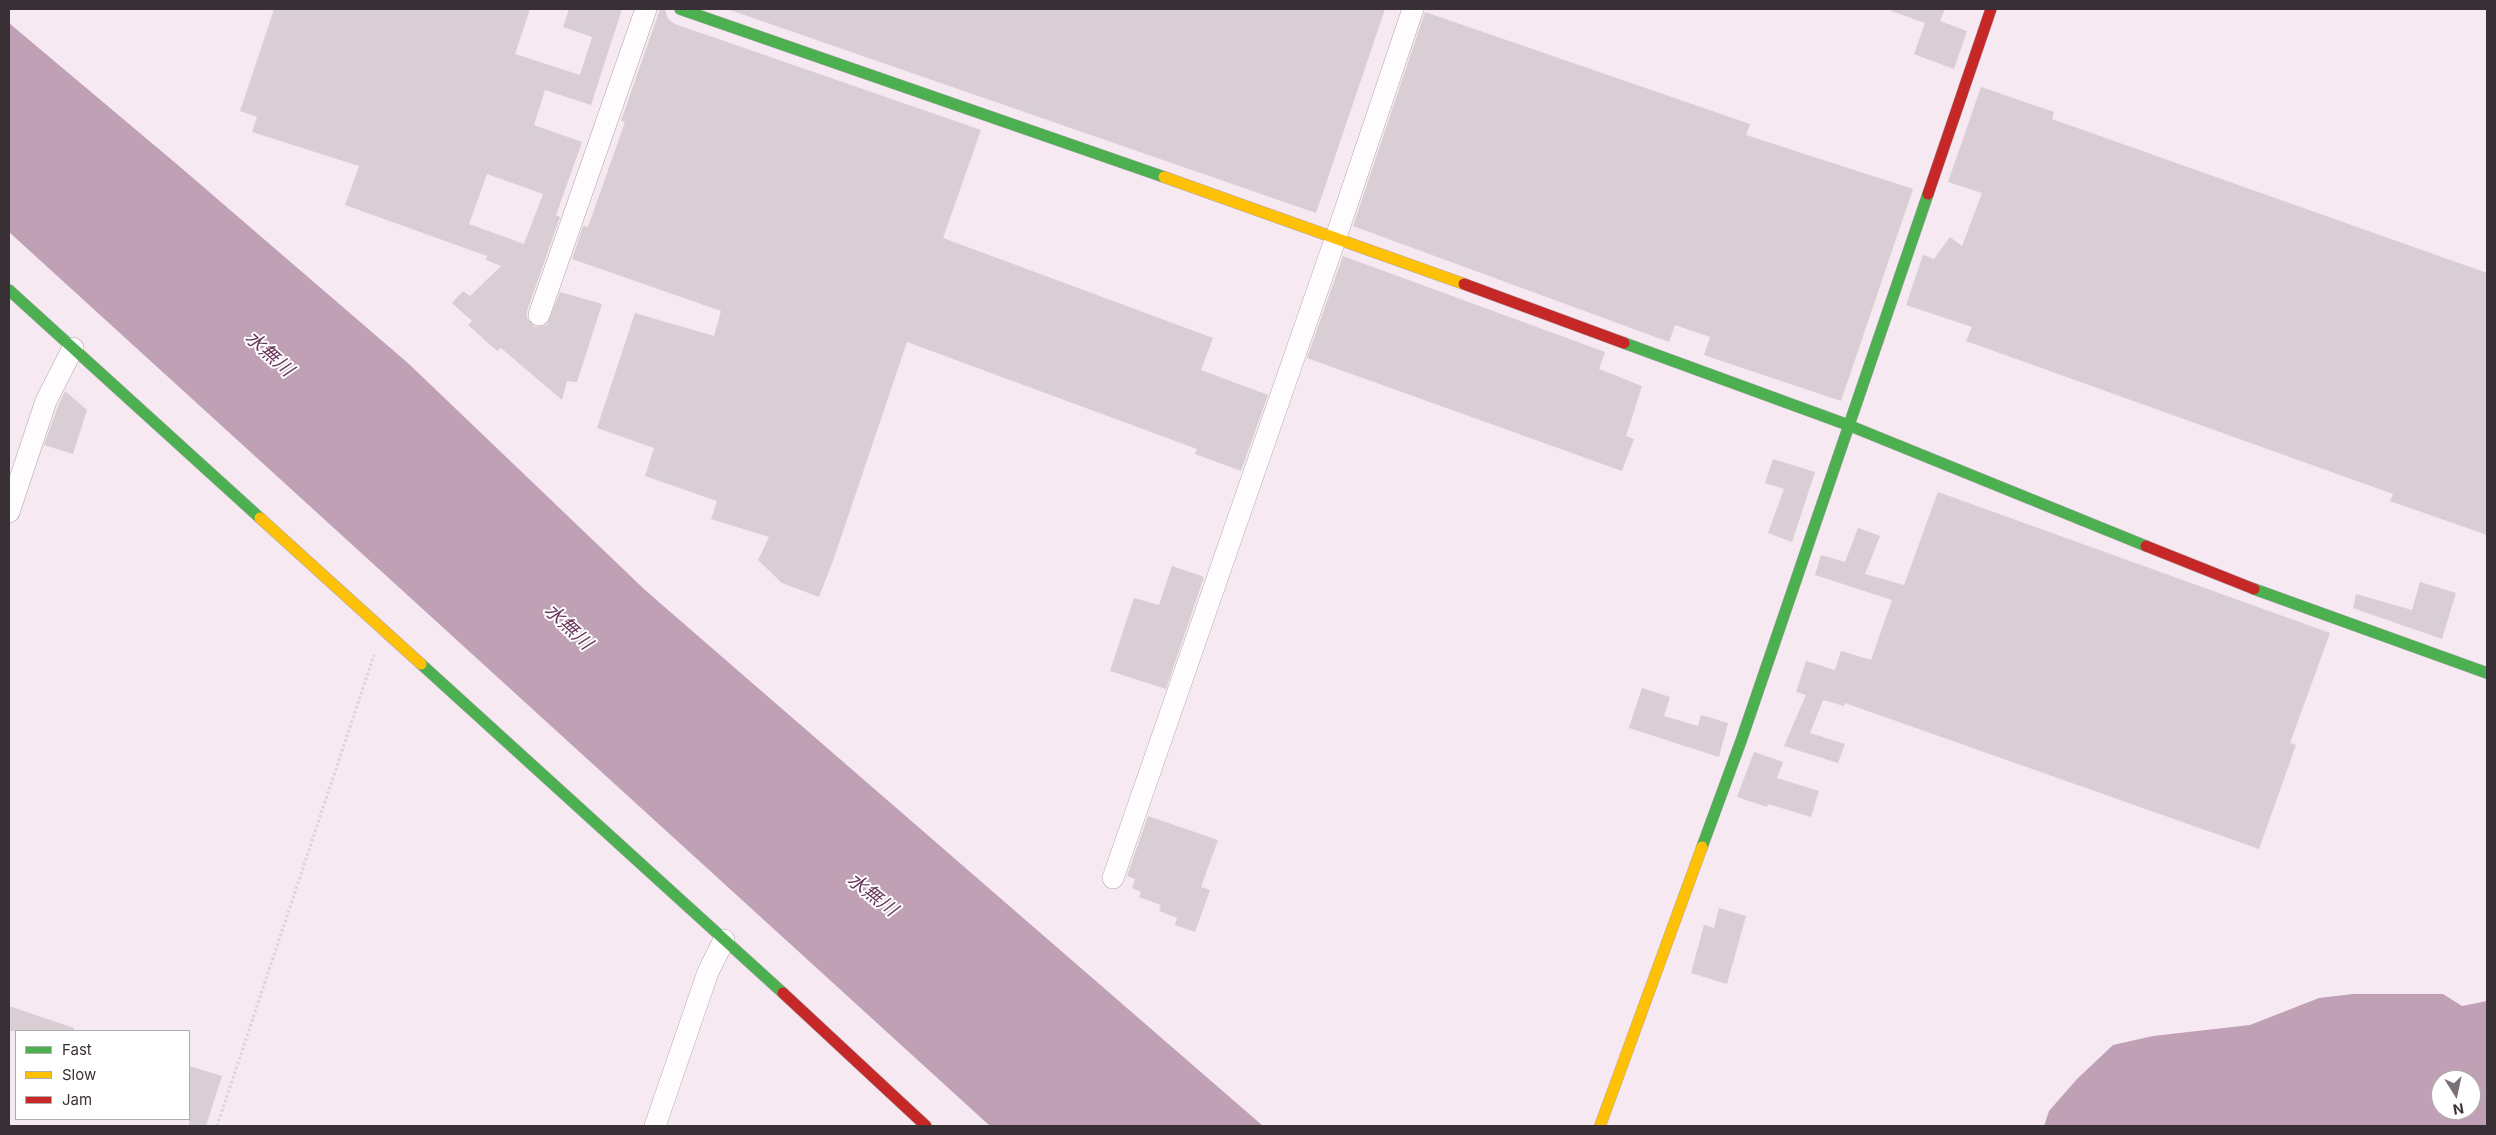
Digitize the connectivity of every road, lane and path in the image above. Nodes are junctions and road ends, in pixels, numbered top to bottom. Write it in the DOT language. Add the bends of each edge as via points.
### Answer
graph roads {
  1 [pos="646,9"];
  2 [pos="680,9"];
  3 [pos="1413,9"];
  4 [pos="1990,9"];
  5 [pos="1336,237"];
  6 [pos="9,290"];
  7 [pos="539,315"];
  8 [pos="74,348"];
  9 [pos="1848,425"];
  10 [pos="9,512"];
  11 [pos="383,630"];
  12 [pos="2487,673"];
  13 [pos="1113,878"];
  14 [pos="724,940"];
  15 [pos="217,1126"];
  16 [pos="655,1126"];
  17 [pos="926,1126"];
  18 [pos="1600,1126"];
  1 -- 7 [label="street"];
  2 -- 5 [label="street"];
  3 -- 5 [label="street"];
  4 -- 9 [label="street"];
  5 -- 9 [label="street"];
  5 -- 13 [label="street"];
  6 -- 8 [label="street"];
  8 -- 10 [label="street" via="46,401"];
  8 -- 11 [label="street"];
  9 -- 12 [label="street" via="2240,584"];
  9 -- 18 [label="street" via="1741,741"];
  11 -- 14 [label="street"];
  11 -- 15 [label="path"];
  14 -- 16 [label="street" via="708,972"];
  14 -- 17 [label="street"];
}
